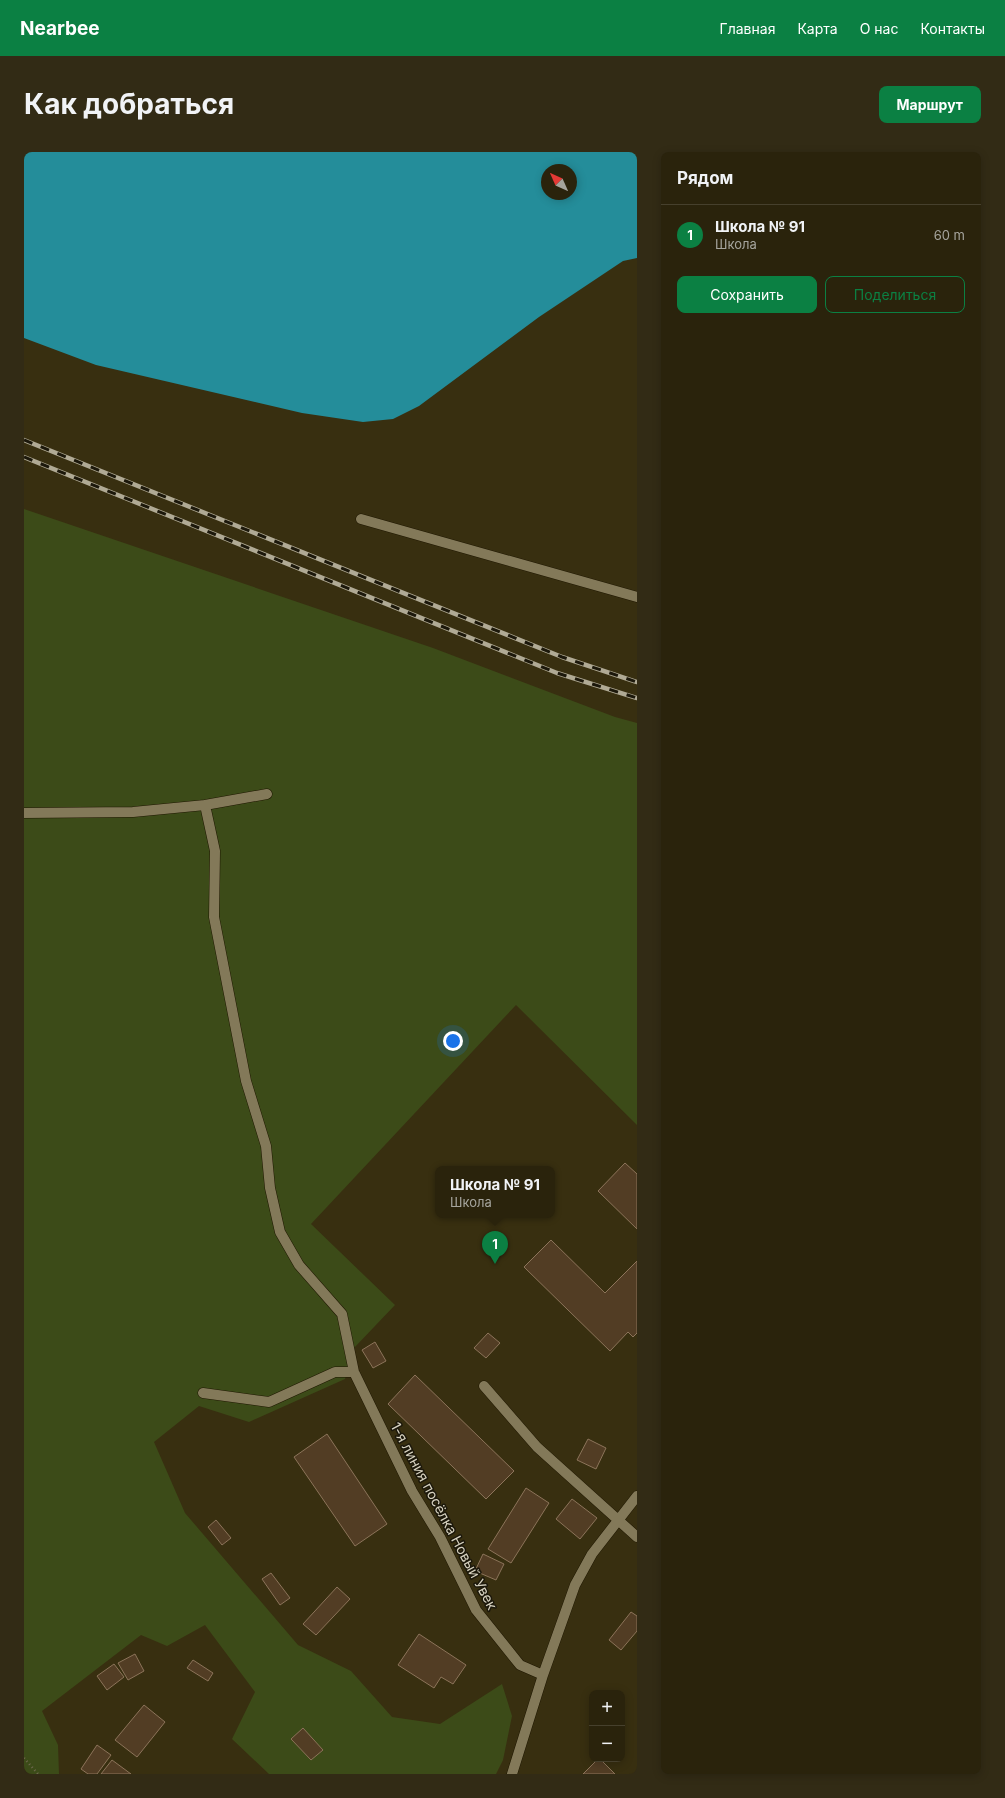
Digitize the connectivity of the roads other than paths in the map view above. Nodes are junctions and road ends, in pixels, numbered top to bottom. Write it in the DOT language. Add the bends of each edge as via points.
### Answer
graph roads {
  1 [pos="361,519"];
  2 [pos="637,597"];
  3 [pos="267,794"];
  4 [pos="205,805"];
  5 [pos="24,813"];
  6 [pos="354,1372"];
  7 [pos="484,1386"];
  8 [pos="203,1393"];
  9 [pos="637,1496"];
  10 [pos="617,1519"];
  11 [pos="637,1537"];
  12 [pos="543,1676"];
  13 [pos="513,1774"];
  1 -- 2 [label="street"];
  3 -- 4 [label="street"];
  4 -- 5 [label="street" via="133,812"];
  4 -- 6 [label="street, 1-я линия посёлка Новый Увек" via="215,852 214,917 246,1081 266,1146 270,1188 280,1232 299,1265 342,1314"];
  6 -- 8 [label="street" via="335,1372 269,1402"];
  6 -- 12 [label="street, 1-я линия посёлка Новый Увек" via="412,1492 440,1537 476,1610 520,1664"];
  7 -- 10 [label="street" via="536,1447"];
  9 -- 10 [label="street"];
  10 -- 11 [label="street"];
  10 -- 12 [label="street" via="592,1554 575,1586"];
  12 -- 13 [label="street"];
}
